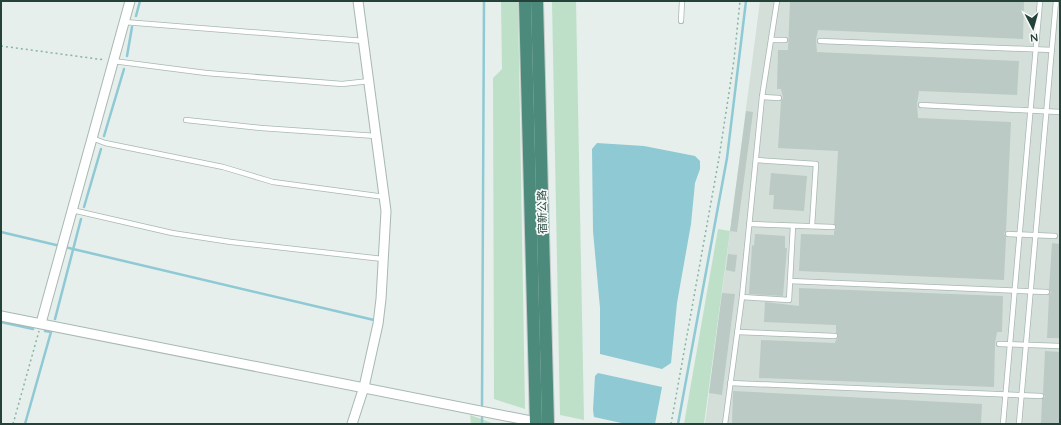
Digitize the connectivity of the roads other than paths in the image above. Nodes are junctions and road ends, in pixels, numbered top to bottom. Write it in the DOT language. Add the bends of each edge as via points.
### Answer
graph roads {
  1 [pos="130,1"];
  2 [pos="358,1"];
  3 [pos="525,1"];
  4 [pos="537,1"];
  5 [pos="682,1"];
  6 [pos="777,1"];
  7 [pos="1040,1"];
  8 [pos="1056,1"];
  9 [pos="681,21"];
  10 [pos="124,22"];
  11 [pos="772,40"];
  12 [pos="785,40"];
  13 [pos="364,41"];
  14 [pos="820,41"];
  15 [pos="1036,49"];
  16 [pos="1052,50"];
  17 [pos="113,61"];
  18 [pos="370,81"];
  19 [pos="762,97"];
  20 [pos="779,98"];
  21 [pos="921,105"];
  22 [pos="1031,110"];
  23 [pos="1046,111"];
  24 [pos="1060,112"];
  25 [pos="186,120"];
  26 [pos="378,136"];
  27 [pos="92,138"];
  28 [pos="756,160"];
  29 [pos="385,198"];
  30 [pos="72,210"];
  31 [pos="749,224"];
  32 [pos="793,226"];
  33 [pos="812,226"];
  34 [pos="833,227"];
  35 [pos="1008,234"];
  36 [pos="1019,235"];
  37 [pos="1035,236"];
  38 [pos="1055,236"];
  39 [pos="383,259"];
  40 [pos="790,281"];
  41 [pos="1014,291"];
  42 [pos="1030,292"];
  43 [pos="1047,292"];
  44 [pos="742,297"];
  45 [pos="1,316"];
  46 [pos="41,323"];
  47 [pos="737,332"];
  48 [pos="835,336"];
  49 [pos="999,344"];
  50 [pos="1010,344"];
  51 [pos="1026,345"];
  52 [pos="1060,346"];
  53 [pos="730,383"];
  54 [pos="364,387"];
  55 [pos="1005,394"];
  56 [pos="1021,395"];
  57 [pos="1041,396"];
  58 [pos="536,423"];
  59 [pos="352,424"];
  60 [pos="548,424"];
  61 [pos="725,424"];
  62 [pos="1003,424"];
  63 [pos="1019,424"];
  1 -- 10 [label="street"];
  2 -- 13 [label="street"];
  3 -- 58 [label="highway, 宿新公路"];
  4 -- 60 [label="highway, 宿新公路"];
  5 -- 9 [label="lane"];
  6 -- 11 [label="lane"];
  7 -- 15 [label="lane"];
  8 -- 16 [label="lane"];
  10 -- 13 [label="lane"];
  10 -- 17 [label="street"];
  11 -- 12 [label="lane"];
  11 -- 19 [label="lane"];
  13 -- 18 [label="street"];
  14 -- 15 [label="lane"];
  15 -- 16 [label="lane"];
  15 -- 22 [label="lane"];
  16 -- 23 [label="lane"];
  17 -- 18 [label="lane" via="206,73 342,84"];
  17 -- 27 [label="street"];
  18 -- 26 [label="street"];
  19 -- 20 [label="lane"];
  19 -- 28 [label="lane"];
  21 -- 22 [label="lane"];
  22 -- 23 [label="lane"];
  22 -- 36 [label="lane"];
  23 -- 24 [label="lane"];
  23 -- 37 [label="lane"];
  25 -- 26 [label="lane"];
  26 -- 29 [label="street"];
  27 -- 29 [label="lane" via="105,144 223,167 273,182"];
  27 -- 30 [label="street"];
  28 -- 31 [label="lane"];
  28 -- 33 [label="lane" via="816,164"];
  29 -- 39 [label="street"];
  30 -- 39 [label="lane" via="187,236"];
  30 -- 46 [label="street"];
  31 -- 32 [label="lane"];
  31 -- 44 [label="lane"];
  32 -- 33 [label="lane"];
  32 -- 40 [label="lane"];
  33 -- 34 [label="lane"];
  35 -- 36 [label="lane"];
  36 -- 37 [label="lane"];
  36 -- 41 [label="lane"];
  37 -- 38 [label="lane"];
  37 -- 42 [label="lane"];
  39 -- 54 [label="street" via="378,324"];
  40 -- 41 [label="lane"];
  40 -- 44 [label="lane" via="789,300"];
  41 -- 42 [label="lane"];
  41 -- 50 [label="lane"];
  42 -- 43 [label="lane"];
  42 -- 51 [label="lane"];
  44 -- 47 [label="lane"];
  45 -- 46 [label="street"];
  46 -- 54 [label="street"];
  47 -- 48 [label="lane"];
  47 -- 53 [label="lane"];
  49 -- 50 [label="lane"];
  50 -- 51 [label="lane"];
  50 -- 55 [label="lane"];
  51 -- 52 [label="lane"];
  51 -- 56 [label="lane"];
  53 -- 55 [label="lane"];
  53 -- 61 [label="lane"];
  54 -- 58 [label="street"];
  54 -- 59 [label="street"];
  55 -- 56 [label="lane"];
  55 -- 62 [label="lane"];
  56 -- 57 [label="lane"];
  56 -- 63 [label="lane"];
}
